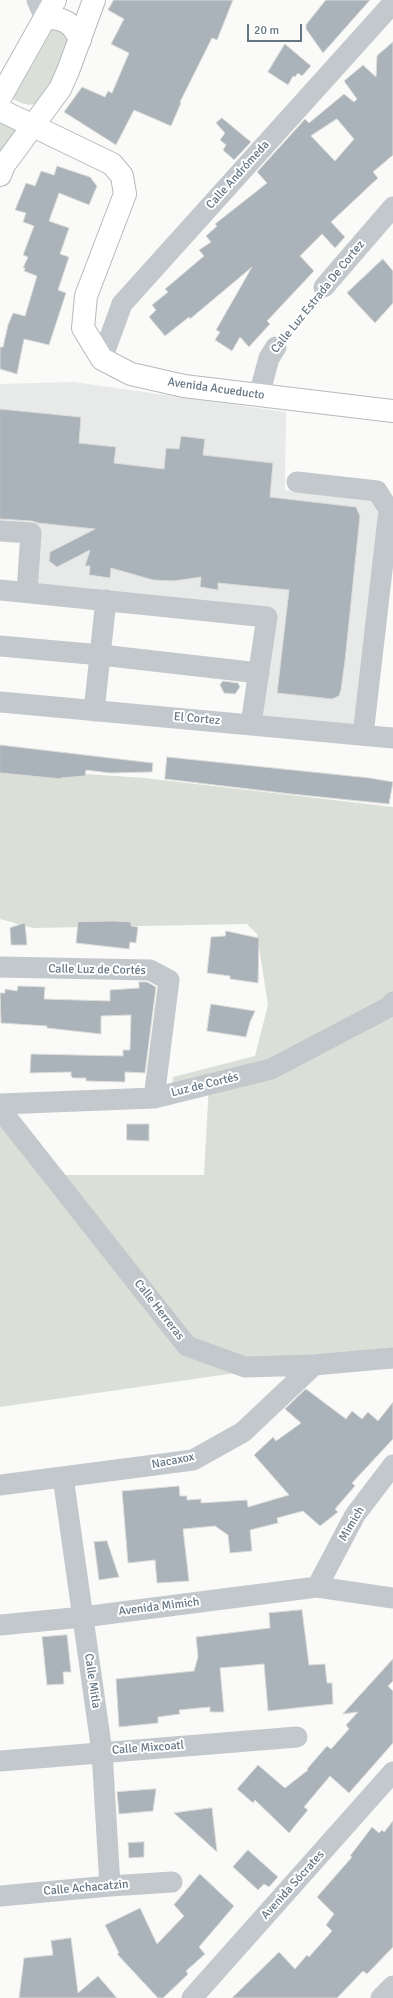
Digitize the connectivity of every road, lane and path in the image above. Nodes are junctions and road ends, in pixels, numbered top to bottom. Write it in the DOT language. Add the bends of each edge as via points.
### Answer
graph roads {
  1 [pos="94,0"];
  2 [pos="393,3"];
  3 [pos="46,6"];
  4 [pos="80,40"];
  5 [pos="0,98"];
  6 [pos="0,110"];
  7 [pos="33,125"];
  8 [pos="0,175"];
  9 [pos="393,207"];
  10 [pos="324,286"];
  11 [pos="276,347"];
  12 [pos="102,359"];
  13 [pos="259,395"];
  14 [pos="393,411"];
  15 [pos="297,482"];
  16 [pos="0,531"];
  17 [pos="0,590"];
  18 [pos="27,592"];
  19 [pos="106,600"];
  20 [pos="0,646"];
  21 [pos="101,655"];
  22 [pos="260,673"];
  23 [pos="0,702"];
  24 [pos="94,711"];
  25 [pos="251,724"];
  26 [pos="362,735"];
  27 [pos="393,738"];
  28 [pos="0,967"];
  29 [pos="393,1002"];
  30 [pos="154,1098"];
  31 [pos="0,1104"];
  32 [pos="0,1110"];
  33 [pos="393,1358"];
  34 [pos="314,1364"];
  35 [pos="393,1465"];
  36 [pos="63,1477"];
  37 [pos="0,1485"];
  38 [pos="317,1587"];
  39 [pos="393,1598"];
  40 [pos="82,1617"];
  41 [pos="0,1625"];
  42 [pos="297,1737"];
  43 [pos="102,1752"];
  44 [pos="0,1761"];
  45 [pos="393,1772"];
  46 [pos="172,1882"];
  47 [pos="110,1886"];
  48 [pos="0,1896"];
  49 [pos="393,1986"];
  50 [pos="192,1998"];
  51 [pos="381,1998"];
  1 -- 4 [label="main road"];
  2 -- 12 [label="street, Calle Andrómeda" via="122,304"];
  3 -- 4 [label="main road" via="75,29"];
  3 -- 5 [label="main road"];
  4 -- 7 [label="main road" via="60,89"];
  6 -- 7 [label="main road"];
  7 -- 8 [label="main road" via="4,165"];
  7 -- 12 [label="main road" via="112,164 122,176 124,194 86,296 83,328"];
  9 -- 10 [label="street, Calle Luz Estrada De Cortez"];
  10 -- 11 [label="path, Calle Luz Estrada De Cortez"];
  11 -- 13 [label="street, Calle Luz Estrada De Cortez" via="269,358"];
  12 -- 13 [label="main road, Avenida Acueducto" via="131,374 176,385"];
  13 -- 14 [label="main road, Avenida Acueducto"];
  15 -- 26 [label="street" via="377,490 389,510"];
  16 -- 18 [label="street" via="31,533"];
  17 -- 18 [label="street"];
  18 -- 19 [label="street"];
  19 -- 21 [label="street"];
  19 -- 22 [label="street" via="267,617"];
  20 -- 21 [label="street"];
  21 -- 22 [label="street"];
  21 -- 24 [label="street"];
  22 -- 25 [label="street"];
  23 -- 24 [label="street, El Cortez"];
  24 -- 25 [label="street, El Cortez"];
  25 -- 26 [label="street, El Cortez"];
  26 -- 27 [label="street, El Cortez"];
  28 -- 30 [label="street, Calle Luz de Cortés" via="150,970 169,980"];
  29 -- 30 [label="street, Luz de Cortés" via="389,1007 271,1068"];
  30 -- 31 [label="street, Luz de Cortés"];
  32 -- 34 [label="street, Calle Herreras" via="187,1346 245,1367"];
  33 -- 34 [label="street, Calle Herreras"];
  34 -- 36 [label="street, Nacaxox" via="243,1432 193,1460"];
  35 -- 38 [label="street, Mimich" via="355,1515"];
  36 -- 37 [label="street, Nacaxox"];
  36 -- 40 [label="street, Calle Mitla"];
  38 -- 39 [label="street, Avenida Mimich"];
  38 -- 40 [label="street, Avenida Mimich"];
  40 -- 41 [label="street, Avenida Mimich"];
  40 -- 43 [label="street, Calle Mitla"];
  42 -- 43 [label="street, Calle Mixcoatl"];
  43 -- 44 [label="street, Calle Mixcoatl"];
  43 -- 47 [label="street, Calle Mitla"];
  45 -- 50 [label="street, Avenida Sócrates"];
  46 -- 47 [label="street, Calle Achacatzin"];
  47 -- 48 [label="street, Calle Achacatzin"];
  49 -- 51 [label="street"];
}
